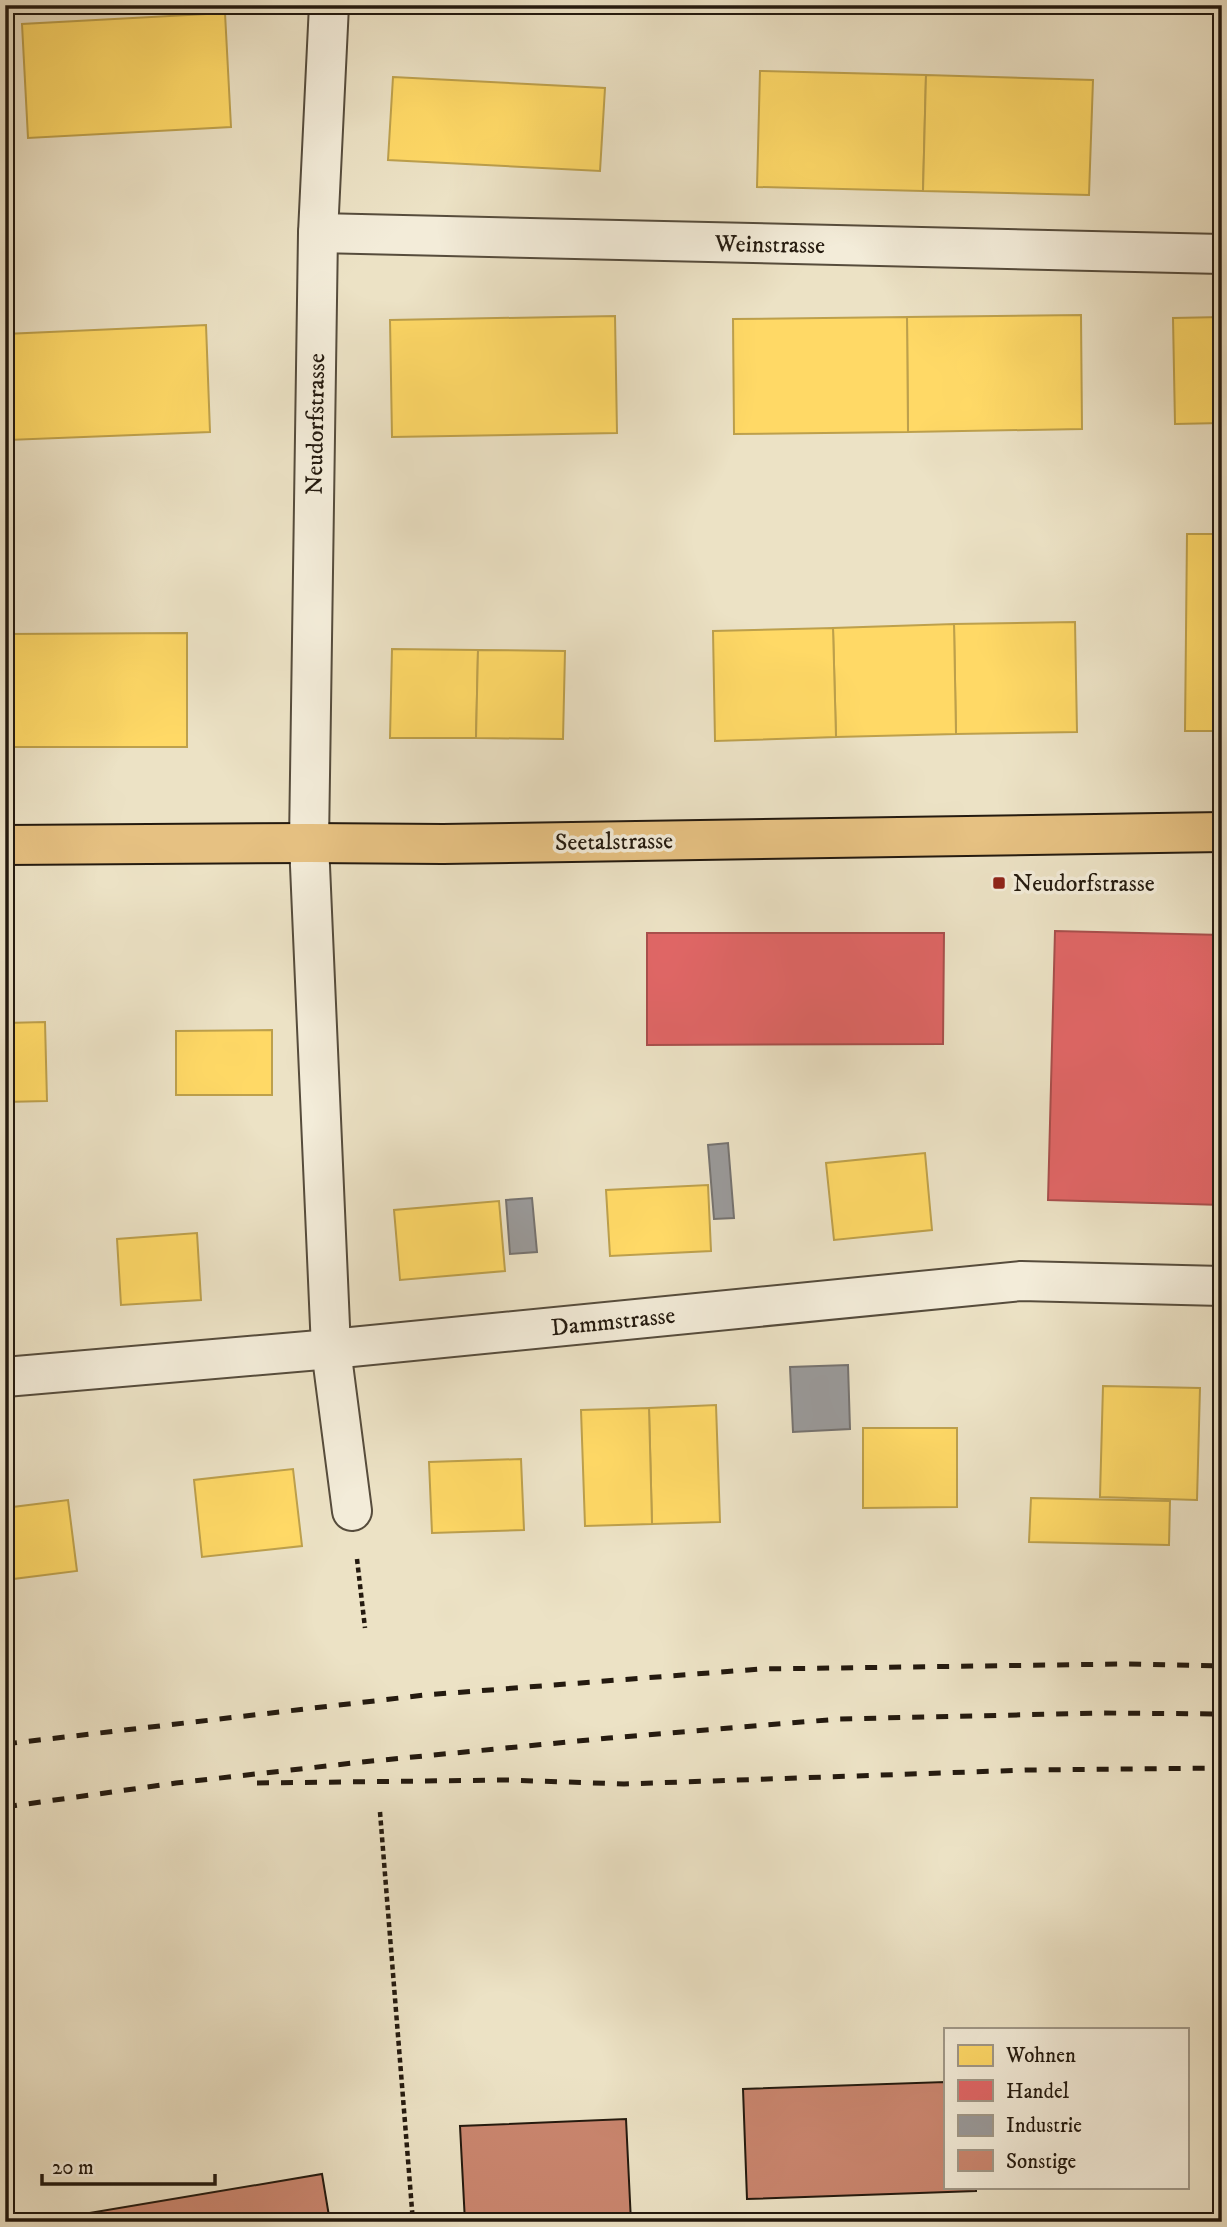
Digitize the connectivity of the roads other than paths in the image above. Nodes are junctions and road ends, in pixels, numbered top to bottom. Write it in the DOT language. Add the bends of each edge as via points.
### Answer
graph roads {
  1 [pos="329,5"];
  2 [pos="318,233"];
  3 [pos="1222,254"];
  4 [pos="1222,832"];
  5 [pos="309,843"];
  6 [pos="5,845"];
  7 [pos="1222,1286"];
  8 [pos="331,1349"];
  9 [pos="5,1377"];
  10 [pos="352,1511"];
  1 -- 2 [label="street, Neudorfstrasse"];
  2 -- 3 [label="street, Weinstrasse"];
  2 -- 5 [label="street, Neudorfstrasse"];
  4 -- 5 [label="main road, Seetalstrasse" via="443,845"];
  5 -- 6 [label="main road, Seetalstrasse"];
  5 -- 8 [label="street, Neudorfstrasse"];
  7 -- 8 [label="street, Dammstrasse" via="1021,1281"];
  8 -- 9 [label="street, Dammstrasse"];
  8 -- 10 [label="street, Neudorfstrasse"];
}
